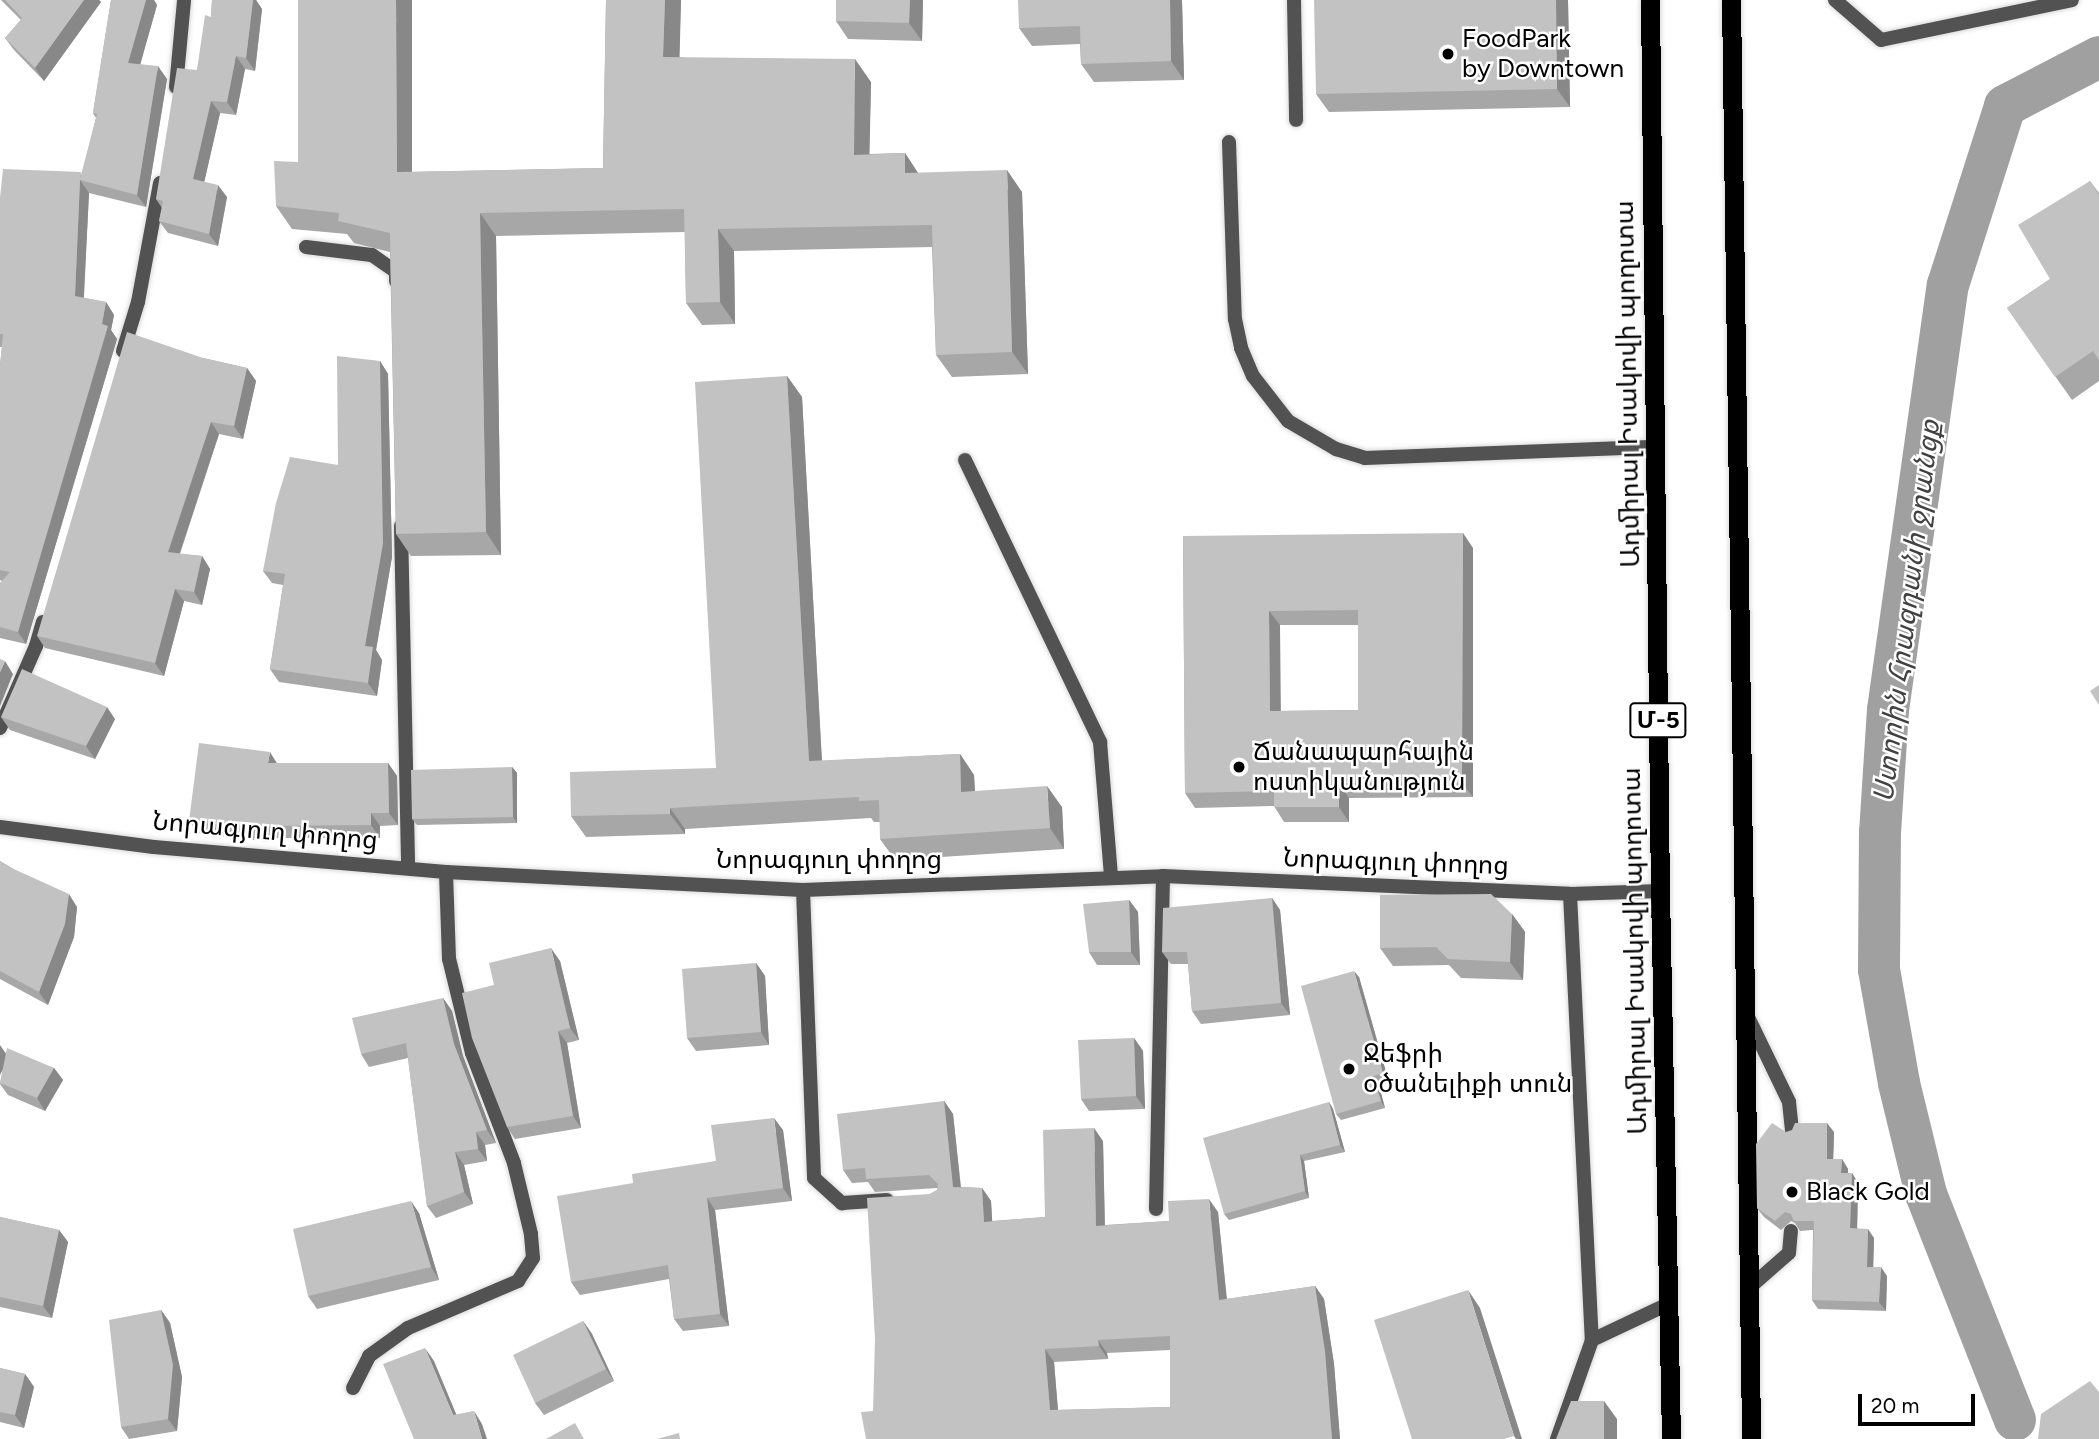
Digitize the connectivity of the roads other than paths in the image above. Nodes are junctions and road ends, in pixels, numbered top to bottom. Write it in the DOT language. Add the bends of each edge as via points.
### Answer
graph roads {
  1 [pos="184,0"];
  2 [pos="1294,0"];
  3 [pos="1650,0"];
  4 [pos="1731,0"];
  5 [pos="1835,0"];
  6 [pos="2072,0"];
  7 [pos="174,108"];
  8 [pos="1296,120"];
  9 [pos="1229,142"];
  10 [pos="162,173"];
  11 [pos="306,247"];
  12 [pos="397,299"];
  13 [pos="118,368"];
  14 [pos="1656,447"];
  15 [pos="965,460"];
  16 [pos="401,507"];
  17 [pos="48,607"];
  18 [pos="0,728"];
  19 [pos="0,827"];
  20 [pos="408,867"];
  21 [pos="446,872"];
  22 [pos="1163,876"];
  23 [pos="1111,877"];
  24 [pos="803,890"];
  25 [pos="1660,891"];
  26 [pos="1570,894"];
  27 [pos="1745,1013"];
  28 [pos="1792,1132"];
  29 [pos="897,1200"];
  30 [pos="1156,1209"];
  31 [pos="1791,1231"];
  32 [pos="1749,1288"];
  33 [pos="1668,1304"];
  34 [pos="1592,1340"];
  35 [pos="353,1388"];
  36 [pos="1557,1439"];
  37 [pos="1671,1439"];
  38 [pos="1751,1439"];
  1 -- 7 [label="street"];
  2 -- 8 [label="street"];
  3 -- 14 [label="highway, Ադմիրալ Իսակովի պողոտա / Մ-5"];
  4 -- 27 [label="highway"];
  5 -- 6 [label="street" via="1881,40"];
  9 -- 14 [label="street" via="1241,348 1253,376 1287,421 1336,449 1366,458"];
  10 -- 13 [label="street" via="138,302"];
  11 -- 12 [label="street" via="372,255 396,272"];
  14 -- 25 [label="highway, Ադմիրալ Իսակովի պողոտա / Մ-5"];
  15 -- 23 [label="street" via="1100,742"];
  16 -- 20 [label="street"];
  17 -- 18 [label="street"];
  19 -- 20 [label="street, Նորագյուղ փողոց" via="154,847"];
  20 -- 21 [label="street, Նորագյուղ փողոց"];
  21 -- 24 [label="street, Նորագյուղ փողոց"];
  21 -- 35 [label="street" via="449,959 471,1053 514,1163 533,1258 518,1281 408,1328 369,1356"];
  22 -- 23 [label="street, Նորագյուղ փողոց"];
  22 -- 26 [label="street, Նորագյուղ փողոց"];
  22 -- 30 [label="street"];
  23 -- 24 [label="street, Նորագյուղ փողոց"];
  24 -- 29 [label="street" via="814,1178 842,1203"];
  25 -- 26 [label="street, Նորագյուղ փողոց"];
  25 -- 33 [label="highway, Ադմիրալ Իսակովի պողոտա / Մ-5"];
  26 -- 34 [label="street"];
  27 -- 28 [label="street" via="1789,1102"];
  27 -- 32 [label="highway"];
  31 -- 32 [label="street" via="1789,1253"];
  32 -- 38 [label="highway"];
  33 -- 34 [label="street"];
  33 -- 37 [label="highway, Ադմիրալ Իսակովի պողոտա / Մ-5"];
  34 -- 36 [label="street"];
}
